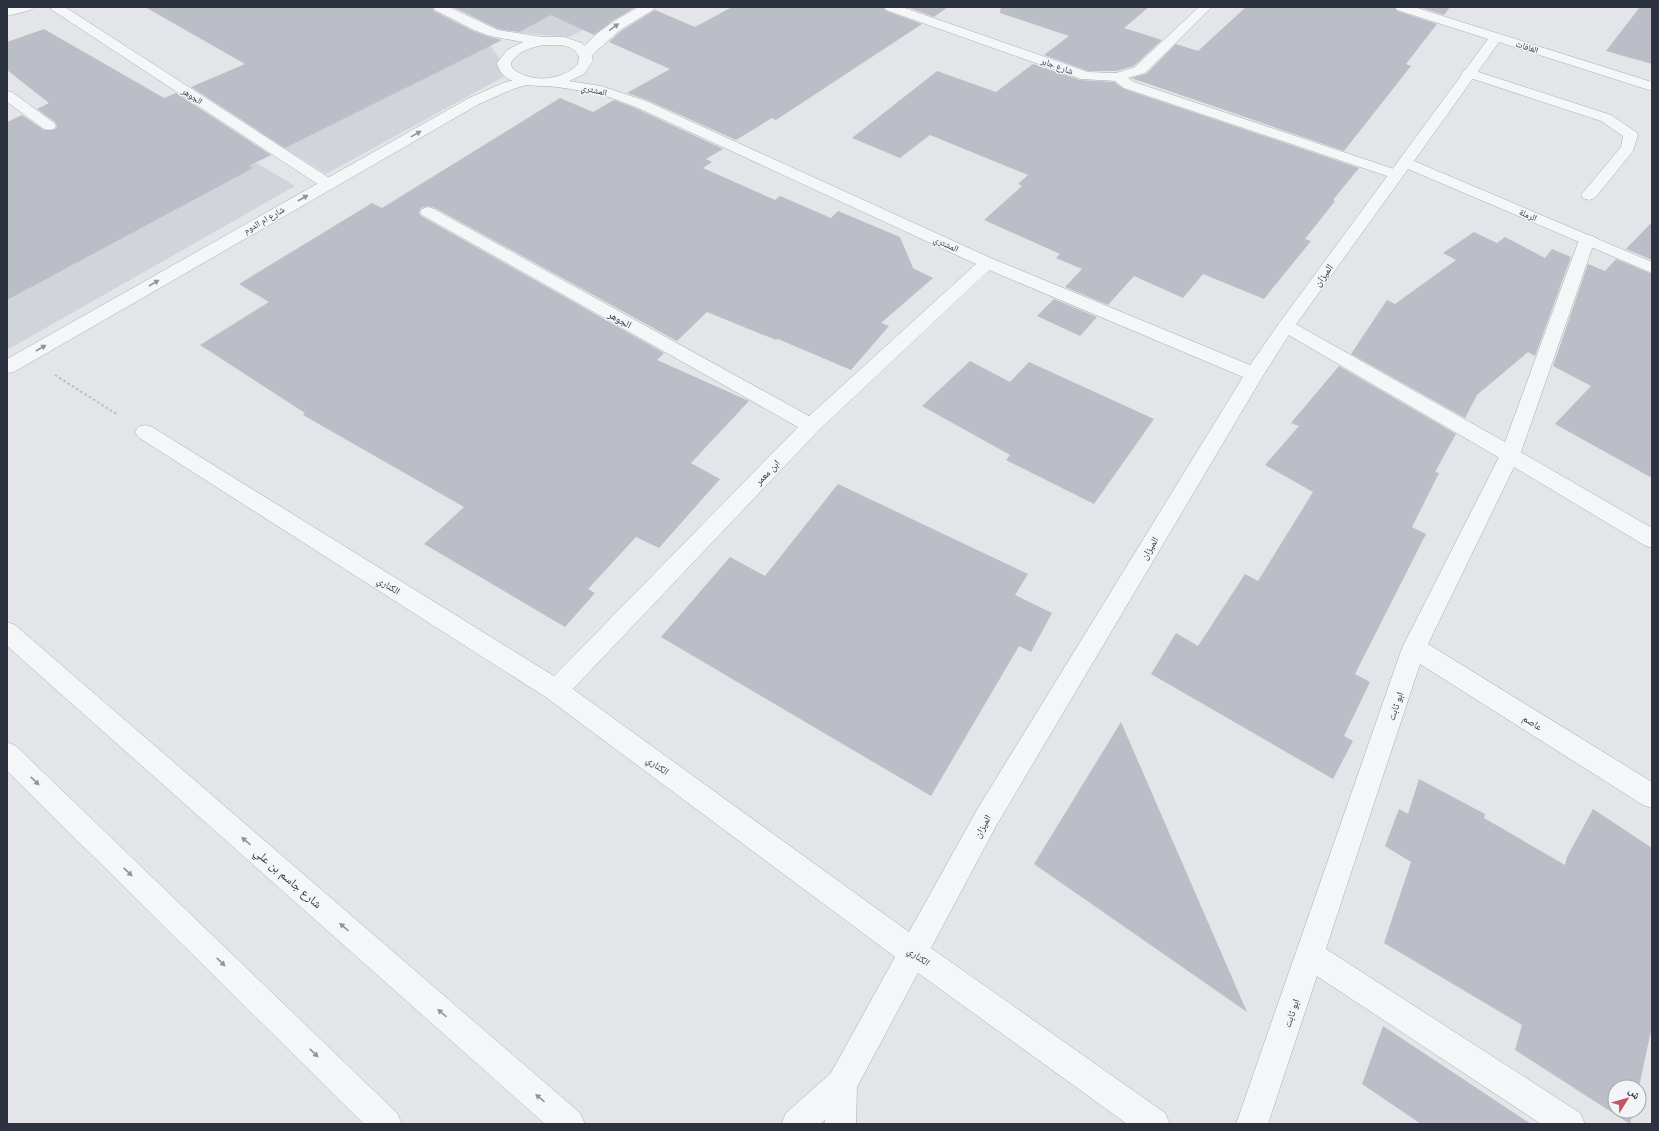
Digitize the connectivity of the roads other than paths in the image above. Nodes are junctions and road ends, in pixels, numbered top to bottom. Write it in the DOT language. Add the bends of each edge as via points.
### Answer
graph roads {
  1 [pos="27,7"];
  2 [pos="56,7"];
  3 [pos="439,7"];
  4 [pos="649,7"];
  5 [pos="890,7"];
  6 [pos="1206,7"];
  7 [pos="1402,7"];
  8 [pos="7,12"];
  9 [pos="479,27"];
  10 [pos="1496,37"];
  11 [pos="545,41"];
  12 [pos="586,56"];
  13 [pos="507,57"];
  14 [pos="1469,73"];
  15 [pos="1117,77"];
  16 [pos="525,81"];
  17 [pos="546,82"];
  18 [pos="1652,87"];
  19 [pos="7,95"];
  20 [pos="641,104"];
  21 [pos="49,126"];
  22 [pos="1400,168"];
  23 [pos="328,184"];
  24 [pos="1589,195"];
  25 [pos="428,212"];
  26 [pos="1587,240"];
  27 [pos="987,263"];
  28 [pos="1652,268"];
  29 [pos="1286,326"];
  30 [pos="7,367"];
  31 [pos="1254,374"];
  32 [pos="811,426"];
  33 [pos="145,432"];
  34 [pos="1510,455"];
  35 [pos="1652,539"];
  36 [pos="7,632"];
  37 [pos="1414,648"];
  38 [pos="556,690"];
  39 [pos="7,754"];
  40 [pos="1652,796"];
  41 [pos="914,953"];
  42 [pos="1310,955"];
  43 [pos="842,1084"];
  44 [pos="386,1124"];
  45 [pos="569,1124"];
  46 [pos="797,1124"];
  47 [pos="840,1124"];
  48 [pos="1154,1124"];
  49 [pos="1252,1124"];
  50 [pos="1569,1124"];
  1 -- 8 [label="street"];
  2 -- 23 [label="street, الجوهر"];
  3 -- 9 [label="street"];
  12 -- 4 [label="street, one-way" via="607,32"];
  5 -- 15 [label="street, شارع جابر" via="1086,76"];
  6 -- 15 [label="street, شارع جابر" via="1140,70"];
  7 -- 10 [label="street, الغافات"];
  9 -- 11 [label="street" via="510,36"];
  9 -- 13 [label="street" via="497,41"];
  10 -- 14 [label="street, الميزان"];
  10 -- 18 [label="street, الغافات"];
  11 -- 12 [label="street" via="567,42 582,48"];
  11 -- 13 [label="street" via="522,46"];
  12 -- 17 [label="street" via="579,71"];
  12 -- 20 [label="street, المشتري" via="597,73 617,90"];
  13 -- 16 [label="street" via="504,69"];
  14 -- 22 [label="street, الميزان"];
  14 -- 24 [label="street" via="1606,118 1631,135 1628,148"];
  15 -- 22 [label="street, الرملة" via="1129,85"];
  16 -- 17 [label="street"];
  23 -- 16 [label="street, شارع ام الدوم, one-way" via="474,101"];
  17 -- 20 [label="street, المشتري" via="596,89"];
  19 -- 21 [label="street"];
  20 -- 27 [label="street, المشتري"];
  22 -- 26 [label="street, الرملة"];
  22 -- 29 [label="street, الميزان"];
  30 -- 23 [label="street, شارع ام الدوم, one-way"];
  25 -- 32 [label="street, الجوهر"];
  26 -- 28 [label="street, الرملة"];
  26 -- 34 [label="street, ابو ثابت"];
  27 -- 31 [label="street, المشتري"];
  27 -- 32 [label="street, ابن معمر"];
  29 -- 31 [label="street, الميزان"];
  29 -- 34 [label="street"];
  31 -- 41 [label="street, الميزان" via="987,816"];
  32 -- 38 [label="street, ابن معمر"];
  33 -- 38 [label="street, الكناري"];
  34 -- 35 [label="street"];
  34 -- 37 [label="street, ابو ثابت"];
  45 -- 36 [label="street, شارع جاسم بن علي, one-way"];
  37 -- 40 [label="street, عاصم"];
  37 -- 42 [label="street, ابو ثابت"];
  38 -- 41 [label="street, الكناري"];
  39 -- 44 [label="street, one-way"];
  41 -- 43 [label="street, الميزان"];
  41 -- 48 [label="street, الكناري"];
  42 -- 49 [label="street, ابو ثابت"];
  42 -- 50 [label="street"];
  43 -- 46 [label="street, الميزان"];
  43 -- 47 [label="street, الميزان"];
}
